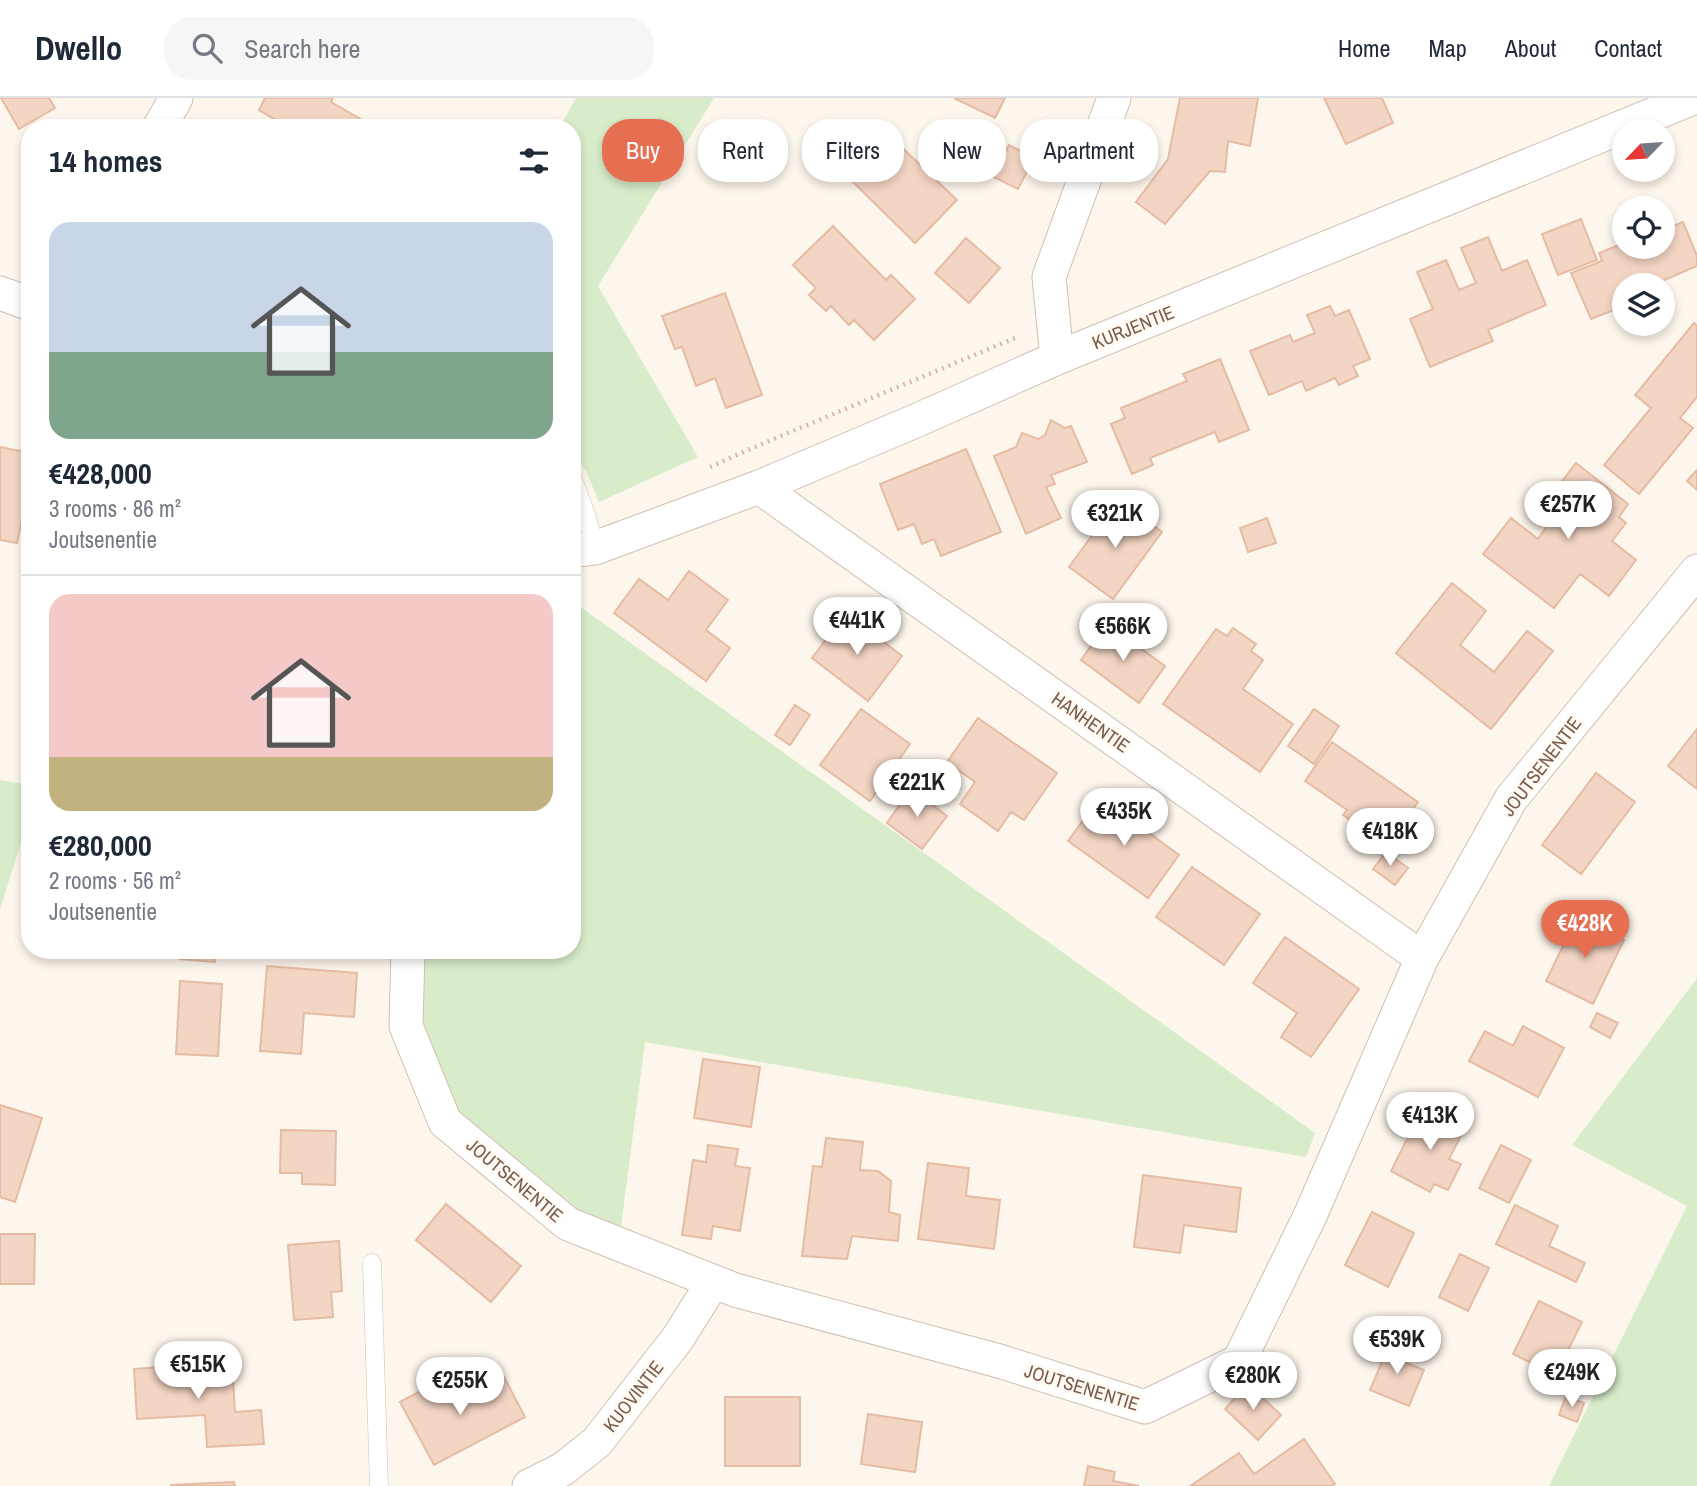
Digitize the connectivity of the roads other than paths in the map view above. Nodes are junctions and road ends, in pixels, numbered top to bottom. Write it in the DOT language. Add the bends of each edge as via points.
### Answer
graph roads {
  1 [pos="176,98"];
  2 [pos="1114,98"];
  3 [pos="1693,98"];
  4 [pos="164,119"];
  5 [pos="0,293"];
  6 [pos="21,301"];
  7 [pos="1057,358"];
  8 [pos="759,487"];
  9 [pos="581,501"];
  10 [pos="584,550"];
  11 [pos="1697,571"];
  12 [pos="1422,958"];
  13 [pos="408,959"];
  14 [pos="372,1264"];
  15 [pos="713,1282"];
  16 [pos="379,1486"];
  17 [pos="529,1486"];
  1 -- 4 [label="street"];
  2 -- 7 [label="street" via="1049,277"];
  3 -- 7 [label="street, KURJENTIE"];
  5 -- 6 [label="street"];
  7 -- 8 [label="street, KURJENTIE"];
  8 -- 10 [label="street, KURJENTIE"];
  8 -- 12 [label="street, HANHENTIE"];
  9 -- 10 [label="lane" via="586,514"];
  11 -- 12 [label="street, JOUTSENENTIE" via="1511,799"];
  12 -- 15 [label="street, JOUTSENENTIE" via="1310,1216 1240,1361 1145,1408 999,1361"];
  13 -- 15 [label="street, JOUTSENENTIE" via="406,1026 445,1122 568,1224"];
  14 -- 16 [label="lane"];
  15 -- 17 [label="street, KUOVINTIE" via="678,1338 597,1443 563,1469"];
}
